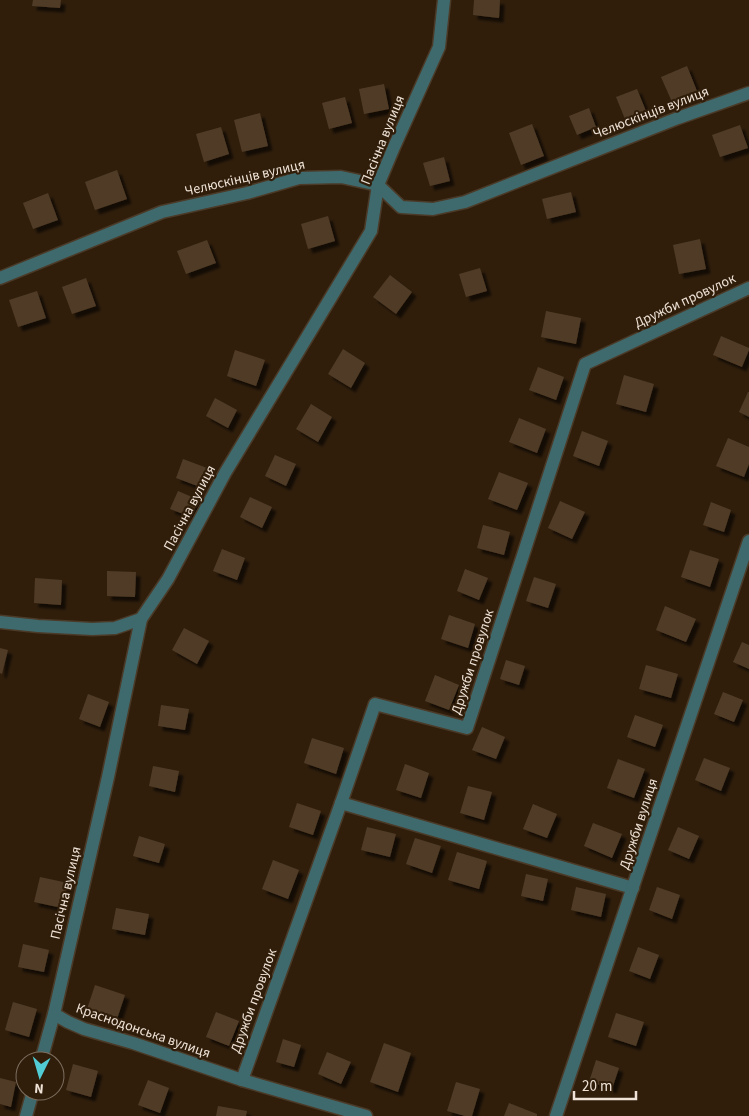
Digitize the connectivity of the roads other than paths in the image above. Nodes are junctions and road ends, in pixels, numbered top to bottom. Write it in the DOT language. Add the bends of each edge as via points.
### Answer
graph roads {
  1 [pos="444,0"];
  2 [pos="749,93"];
  3 [pos="378,185"];
  4 [pos="0,278"];
  5 [pos="749,288"];
  6 [pos="749,541"];
  7 [pos="141,619"];
  8 [pos="0,622"];
  9 [pos="341,803"];
  10 [pos="633,888"];
  11 [pos="54,1014"];
  12 [pos="44,1051"];
  13 [pos="242,1080"];
  14 [pos="30,1101"];
  15 [pos="26,1116"];
  16 [pos="366,1116"];
  17 [pos="556,1116"];
  1 -- 3 [label="street, Пасічна вулиця" via="439,47"];
  2 -- 3 [label="street, Челюскінців вулиця" via="465,202 433,209 401,207"];
  3 -- 4 [label="street, Челюскінців вулиця" via="341,176 299,178 162,212"];
  3 -- 7 [label="street, Пасічна вулиця" via="370,231 225,473 168,579"];
  5 -- 9 [label="street, Дружби провулок" via="586,364 468,728 375,704"];
  6 -- 10 [label="street, Дружби вулиця"];
  7 -- 8 [label="street" via="116,628 92,629"];
  7 -- 11 [label="street, Пасічна вулиця"];
  9 -- 10 [label="street"];
  9 -- 13 [label="street, Дружби провулок"];
  10 -- 17 [label="street, Дружби вулиця"];
  11 -- 12 [label="street, Пасічна вулиця"];
  11 -- 13 [label="street, Краснодонська вулиця" via="84,1029"];
  13 -- 16 [label="street, Краснодонська вулиця"];
  14 -- 15 [label="street"];
}
